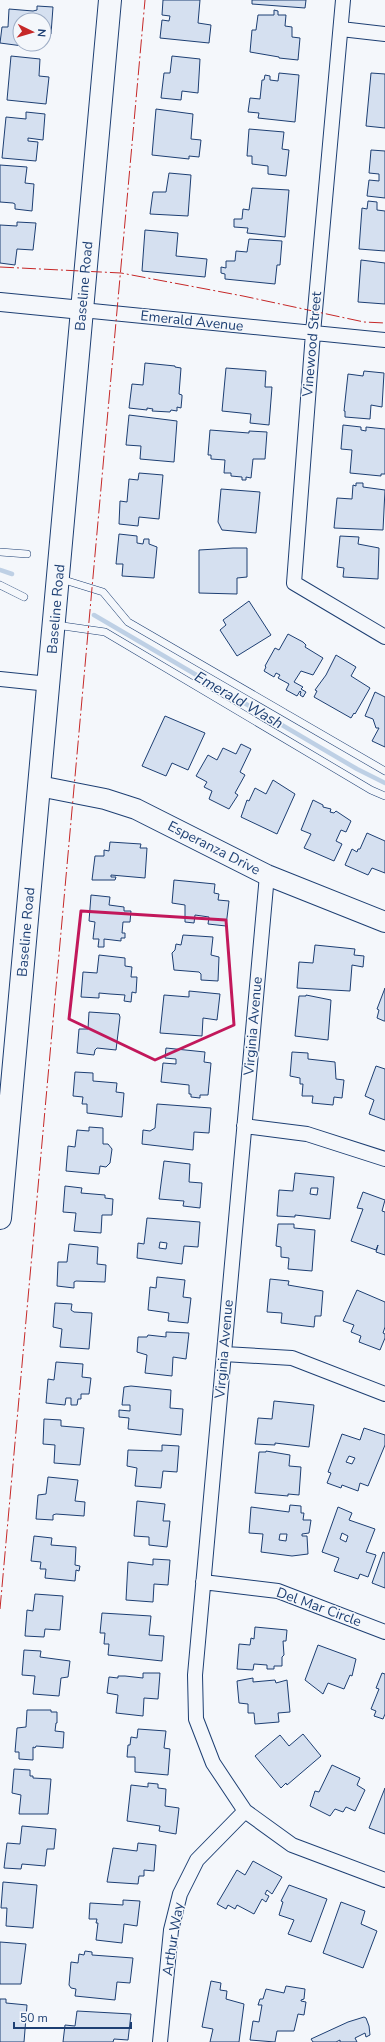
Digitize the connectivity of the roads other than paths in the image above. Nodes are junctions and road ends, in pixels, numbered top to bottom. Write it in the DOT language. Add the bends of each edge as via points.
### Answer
graph roads {
  1 [pos="110,0"];
  2 [pos="343,0"];
  3 [pos="341,29"];
  4 [pos="385,34"];
  5 [pos="0,302"];
  6 [pos="82,310"];
  7 [pos="313,333"];
  8 [pos="385,340"];
  9 [pos="0,552"];
  10 [pos="28,554"];
  11 [pos="58,578"];
  12 [pos="0,585"];
  13 [pos="24,597"];
  14 [pos="54,625"];
  15 [pos="385,637"];
  16 [pos="0,679"];
  17 [pos="49,684"];
  18 [pos="385,771"];
  19 [pos="39,786"];
  20 [pos="385,796"];
  21 [pos="267,875"];
  22 [pos="385,922"];
  23 [pos="244,1126"];
  24 [pos="385,1159"];
  25 [pos="0,1218"];
  26 [pos="224,1354"];
  27 [pos="385,1394"];
  28 [pos="204,1582"];
  29 [pos="385,1632"];
  30 [pos="245,1811"];
  31 [pos="385,1880"];
  32 [pos="160,2042"];
  1 -- 6 [label="main road, Baseline Road"];
  2 -- 3 [label="street, Vinewood Street"];
  3 -- 4 [label="street"];
  3 -- 7 [label="street, Vinewood Street"];
  5 -- 6 [label="street, Emerald Avenue"];
  6 -- 7 [label="street, Emerald Avenue"];
  6 -- 11 [label="main road, Baseline Road"];
  7 -- 8 [label="street, Emerald Avenue"];
  7 -- 15 [label="street, Vinewood Street" via="294,583"];
  9 -- 10 [label="lane"];
  11 -- 14 [label="main road, Baseline Road"];
  11 -- 18 [label="lane" via="103,592 128,622"];
  12 -- 13 [label="lane"];
  14 -- 17 [label="main road, Baseline Road"];
  14 -- 20 [label="lane" via="105,632"];
  16 -- 17 [label="street"];
  17 -- 19 [label="main road, Baseline Road"];
  19 -- 21 [label="main road, Esperanza Drive" via="106,799 136,809"];
  19 -- 25 [label="main road, Baseline Road"];
  21 -- 22 [label="main road, Esperanza Drive"];
  21 -- 23 [label="street, Virginia Avenue"];
  23 -- 24 [label="street" via="307,1134"];
  23 -- 26 [label="street, Virginia Avenue"];
  26 -- 27 [label="street" via="292,1358"];
  26 -- 28 [label="street, Virginia Avenue"];
  28 -- 29 [label="street, Del Mar Circle" via="278,1591"];
  28 -- 30 [label="street, Virginia Avenue" via="195,1675 196,1718 213,1763"];
  30 -- 31 [label="street" via="292,1845"];
  30 -- 32 [label="street, Arthur Way" via="197,1860 180,1894 171,1930"];
}
